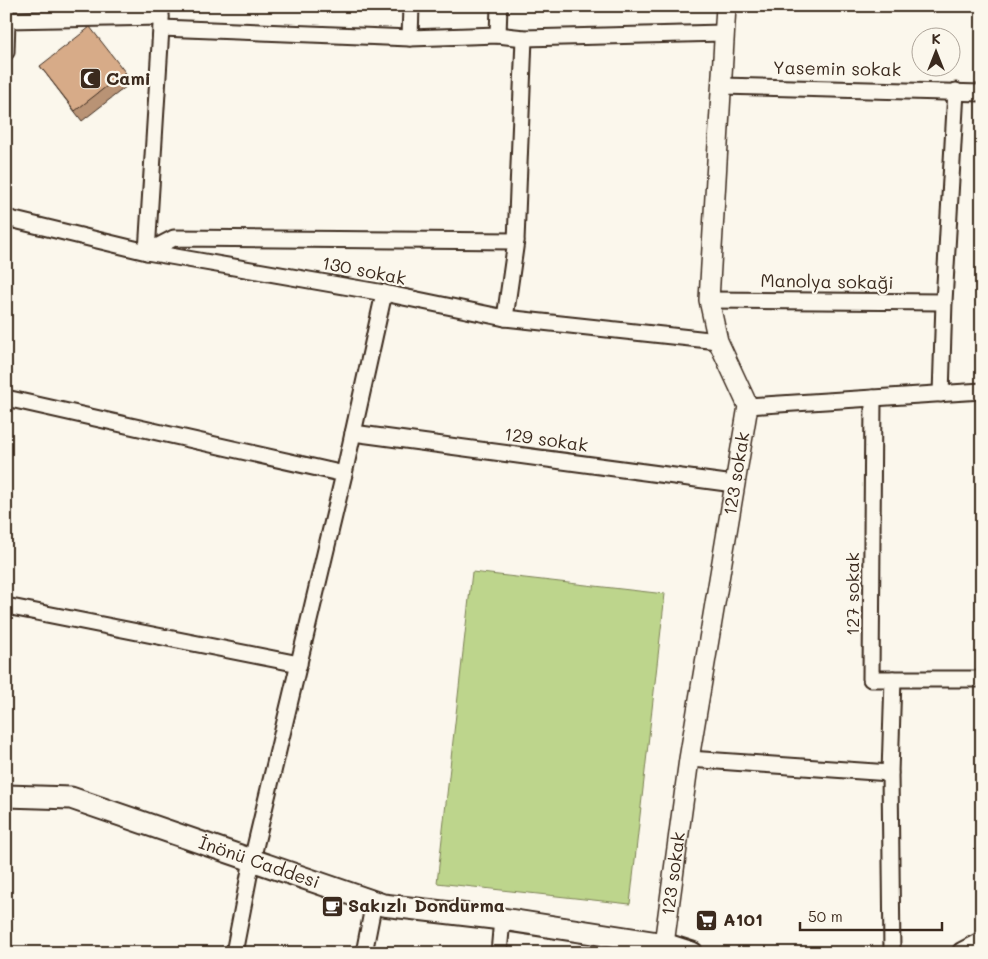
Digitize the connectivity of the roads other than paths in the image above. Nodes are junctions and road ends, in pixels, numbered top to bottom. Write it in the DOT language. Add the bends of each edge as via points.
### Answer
graph roads {
  1 [pos="410,6"];
  2 [pos="499,6"];
  3 [pos="726,6"];
  4 [pos="161,17"];
  5 [pos="7,20"];
  6 [pos="723,33"];
  7 [pos="498,35"];
  8 [pos="410,38"];
  9 [pos="524,38"];
  10 [pos="6,52"];
  11 [pos="722,86"];
  12 [pos="956,91"];
  13 [pos="982,92"];
  14 [pos="6,218"];
  15 [pos="516,241"];
  16 [pos="147,252"];
  17 [pos="384,293"];
  18 [pos="709,300"];
  19 [pos="944,302"];
  20 [pos="504,318"];
  21 [pos="718,340"];
  22 [pos="982,391"];
  23 [pos="940,394"];
  24 [pos="6,398"];
  25 [pos="873,398"];
  26 [pos="748,406"];
  27 [pos="353,433"];
  28 [pos="344,474"];
  29 [pos="734,484"];
  30 [pos="6,606"];
  31 [pos="299,664"];
  32 [pos="893,679"];
  33 [pos="982,679"];
  34 [pos="689,759"];
  35 [pos="890,773"];
  36 [pos="6,796"];
  37 [pos="252,860"];
  38 [pos="374,902"];
  39 [pos="502,919"];
  40 [pos="982,943"];
  41 [pos="664,944"];
  42 [pos="234,953"];
  43 [pos="364,953"];
  44 [pos="499,953"];
  45 [pos="692,953"];
  46 [pos="892,953"];
  47 [pos="963,953"];
  1 -- 8 [label="street"];
  2 -- 7 [label="street"];
  3 -- 6 [label="street"];
  4 -- 5 [label="street"];
  4 -- 8 [label="street"];
  4 -- 16 [label="street"];
  5 -- 10 [label="street"];
  6 -- 9 [label="street"];
  6 -- 11 [label="street"];
  7 -- 8 [label="street"];
  7 -- 9 [label="street"];
  9 -- 15 [label="street"];
  11 -- 12 [label="street, Yasemin sokak"];
  11 -- 18 [label="street"];
  12 -- 13 [label="street, Yasemin sokak"];
  12 -- 19 [label="street"];
  14 -- 16 [label="street, 130 sokak"];
  15 -- 16 [label="street" via="174,238"];
  15 -- 20 [label="street"];
  16 -- 17 [label="street, 130 sokak"];
  17 -- 20 [label="street, 130 sokak"];
  17 -- 27 [label="street"];
  18 -- 19 [label="street, Manolya sokaği"];
  18 -- 21 [label="street"];
  19 -- 23 [label="street"];
  20 -- 21 [label="street, 130 sokak"];
  21 -- 26 [label="street"];
  22 -- 23 [label="street"];
  23 -- 25 [label="street"];
  24 -- 28 [label="street"];
  25 -- 26 [label="street"];
  25 -- 32 [label="street, 127 sokak" via="871,679"];
  26 -- 29 [label="street, 123 sokak"];
  27 -- 28 [label="street"];
  27 -- 29 [label="street, 129 sokak"];
  28 -- 31 [label="street"];
  29 -- 34 [label="street, 123 sokak"];
  30 -- 31 [label="street"];
  31 -- 37 [label="street"];
  32 -- 33 [label="street, 127 sokak"];
  32 -- 35 [label="street"];
  34 -- 35 [label="street"];
  34 -- 41 [label="street, 123 sokak"];
  35 -- 46 [label="street"];
  36 -- 37 [label="main road, İnönü Caddesi" via="71,798"];
  37 -- 38 [label="main road, İnönü Caddesi"];
  37 -- 42 [label="street"];
  38 -- 39 [label="main road, İnönü Caddesi"];
  38 -- 43 [label="street"];
  39 -- 41 [label="main road, İnönü Caddesi"];
  39 -- 44 [label="street"];
  40 -- 47 [label="main road"];
  41 -- 45 [label="main road, İnönü Caddesi"];
}
